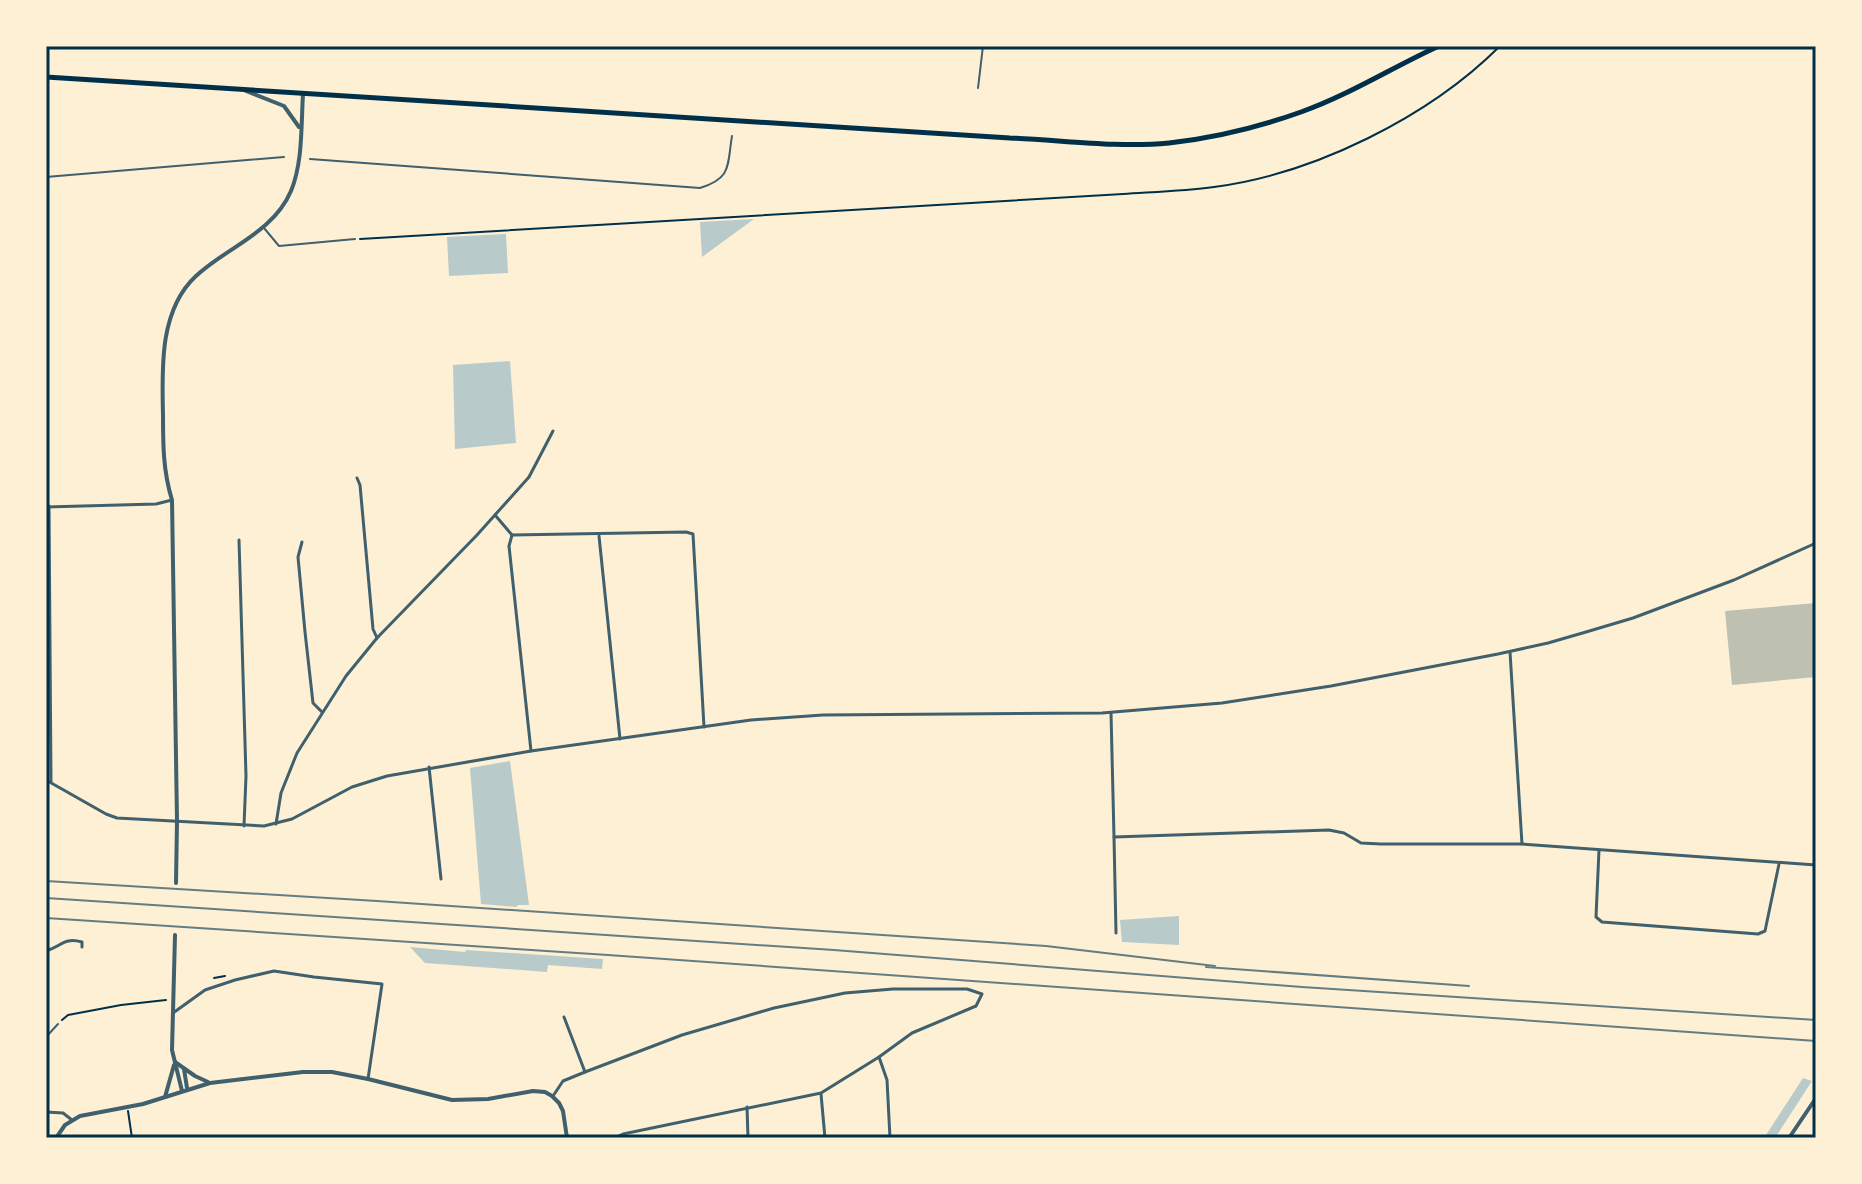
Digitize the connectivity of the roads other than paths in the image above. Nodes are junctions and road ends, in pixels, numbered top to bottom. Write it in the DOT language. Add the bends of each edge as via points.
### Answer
graph roads {
  1 [pos="983,46"];
  2 [pos="1439,46"];
  3 [pos="46,77"];
  4 [pos="978,88"];
  5 [pos="239,89"];
  6 [pos="303,94"];
  7 [pos="300,129"];
  8 [pos="732,136"];
  9 [pos="284,157"];
  10 [pos="310,159"];
  11 [pos="46,177"];
  12 [pos="263,227"];
  13 [pos="355,239"];
  14 [pos="553,431"];
  15 [pos="357,478"];
  16 [pos="172,500"];
  17 [pos="48,506"];
  18 [pos="495,515"];
  19 [pos="599,534"];
  20 [pos="512,535"];
  21 [pos="239,540"];
  22 [pos="302,542"];
  23 [pos="1816,543"];
  24 [pos="377,638"];
  25 [pos="1510,651"];
  26 [pos="322,712"];
  27 [pos="1111,713"];
  28 [pos="704,727"];
  29 [pos="620,739"];
  30 [pos="531,751"];
  31 [pos="429,767"];
  32 [pos="48,781"];
  33 [pos="177,821"];
  34 [pos="276,824"];
  35 [pos="244,826"];
  36 [pos="1114,837"];
  37 [pos="1522,844"];
  38 [pos="1599,850"];
  39 [pos="1779,864"];
  40 [pos="1816,865"];
  41 [pos="441,879"];
  42 [pos="176,883"];
  43 [pos="1116,933"];
  44 [pos="175,935"];
  45 [pos="82,947"];
  46 [pos="46,951"];
  47 [pos="172,1013"];
  48 [pos="564,1017"];
  49 [pos="58,1024"];
  50 [pos="46,1037"];
  51 [pos="879,1057"];
  52 [pos="175,1062"];
  53 [pos="184,1069"];
  54 [pos="585,1072"];
  55 [pos="368,1079"];
  56 [pos="210,1083"];
  57 [pos="184,1090"];
  58 [pos="821,1093"];
  59 [pos="552,1096"];
  60 [pos="165,1097"];
  61 [pos="1816,1098"];
  62 [pos="747,1107"];
  63 [pos="46,1112"];
  64 [pos="72,1120"];
  65 [pos="56,1138"];
  66 [pos="567,1138"];
  67 [pos="614,1138"];
  68 [pos="748,1138"];
  69 [pos="825,1138"];
  70 [pos="890,1138"];
  71 [pos="1789,1138"];
  1 -- 4 [label="lane"];
  2 -- 6 [label="main road" via="1302,112 1169,143"];
  3 -- 5 [label="main road"];
  5 -- 6 [label="main road"];
  5 -- 7 [label="street" via="284,106"];
  6 -- 7 [label="street"];
  7 -- 12 [label="street" via="290,192"];
  8 -- 10 [label="lane" via="727,171 700,188"];
  9 -- 11 [label="lane"];
  12 -- 13 [label="lane" via="279,246"];
  12 -- 16 [label="street" via="193,278 169,325 162,384 164,467"];
  14 -- 18 [label="street" via="529,477"];
  15 -- 24 [label="street"];
  16 -- 17 [label="street"];
  16 -- 33 [label="street"];
  17 -- 32 [label="street"];
  18 -- 20 [label="street"];
  18 -- 24 [label="street"];
  19 -- 20 [label="street"];
  19 -- 28 [label="street" via="693,534"];
  19 -- 29 [label="street"];
  20 -- 30 [label="street"];
  21 -- 35 [label="street"];
  22 -- 26 [label="street" via="298,557 313,703"];
  23 -- 25 [label="street" via="1633,618"];
  24 -- 26 [label="street"];
  25 -- 27 [label="street" via="1235,702"];
  25 -- 37 [label="street"];
  26 -- 34 [label="street" via="297,753"];
  27 -- 28 [label="street" via="823,715"];
  27 -- 36 [label="street"];
  28 -- 29 [label="street"];
  29 -- 30 [label="street"];
  30 -- 31 [label="street"];
  31 -- 34 [label="street" via="352,787"];
  31 -- 41 [label="street"];
  32 -- 33 [label="street" via="117,818"];
  33 -- 35 [label="street"];
  33 -- 42 [label="street"];
  34 -- 35 [label="street"];
  36 -- 37 [label="street" via="1329,830 1361,843"];
  36 -- 43 [label="street"];
  37 -- 38 [label="street"];
  38 -- 39 [label="street"];
  38 -- 39 [label="street" via="1596,917 1602,922 1758,934 1765,931"];
  39 -- 40 [label="street"];
  44 -- 47 [label="street"];
  45 -- 46 [label="street" via="72,939"];
  47 -- 52 [label="street"];
  47 -- 55 [label="street" via="205,990 274,971 382,984"];
  48 -- 54 [label="street"];
  49 -- 50 [label="lane"];
  51 -- 54 [label="street" via="912,1033 976,1006 982,994 967,989 845,993 682,1035"];
  51 -- 58 [label="street"];
  51 -- 70 [label="street" via="887,1080"];
  52 -- 53 [label="street"];
  52 -- 57 [label="street"];
  52 -- 60 [label="street"];
  53 -- 56 [label="street"];
  53 -- 57 [label="street"];
  54 -- 59 [label="street" via="563,1081"];
  55 -- 56 [label="street" via="303,1072"];
  55 -- 59 [label="street" via="452,1100 533,1091"];
  56 -- 57 [label="street"];
  57 -- 60 [label="street"];
  58 -- 62 [label="street"];
  58 -- 69 [label="street"];
  59 -- 66 [label="street" via="563,1111"];
  60 -- 64 [label="street"];
  61 -- 71 [label="street"];
  62 -- 67 [label="street"];
  62 -- 68 [label="street"];
  63 -- 64 [label="street" via="63,1113"];
  64 -- 65 [label="street"];
}
